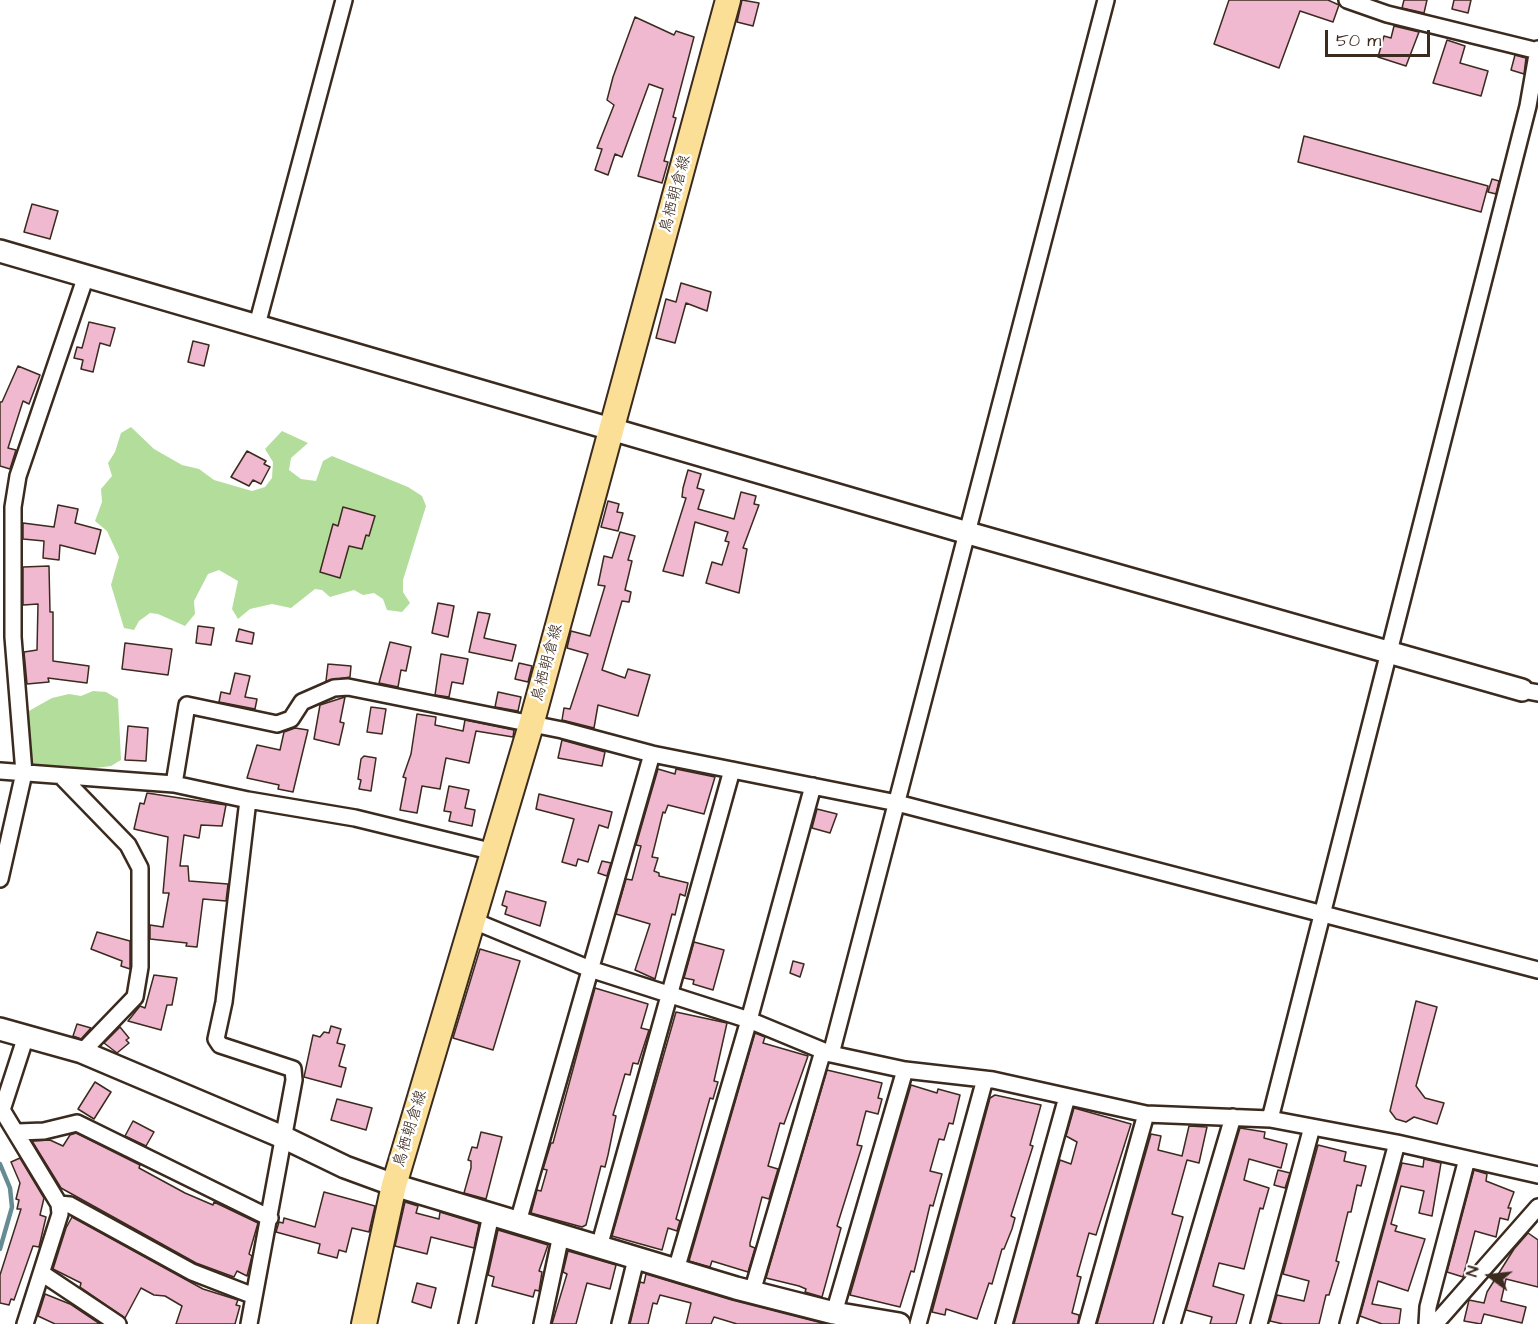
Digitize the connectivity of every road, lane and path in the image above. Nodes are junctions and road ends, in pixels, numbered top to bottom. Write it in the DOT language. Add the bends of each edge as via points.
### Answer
graph roads {
  1 [pos="344,0"];
  2 [pos="728,0"];
  3 [pos="1106,0"];
  4 [pos="1347,0"];
  5 [pos="1538,50"];
  6 [pos="0,251"];
  7 [pos="86,276"];
  8 [pos="257,325"];
  9 [pos="612,430"];
  10 [pos="968,533"];
  11 [pos="1390,651"];
  12 [pos="1530,692"];
  13 [pos="531,725"];
  14 [pos="652,754"];
  15 [pos="732,770"];
  16 [pos="0,771"];
  17 [pos="24,773"];
  18 [pos="62,777"];
  19 [pos="174,784"];
  20 [pos="813,786"];
  21 [pos="248,800"];
  22 [pos="897,803"];
  23 [pos="494,852"];
  24 [pos="0,879"];
  25 [pos="1321,912"];
  26 [pos="474,921"];
  27 [pos="590,969"];
  28 [pos="1538,970"];
  29 [pos="671,996"];
  30 [pos="749,1020"];
  31 [pos="0,1029"];
  32 [pos="26,1036"];
  33 [pos="82,1052"];
  34 [pos="827,1052"];
  35 [pos="905,1070"];
  36 [pos="985,1079"];
  37 [pos="1067,1097"];
  38 [pos="1146,1114"];
  39 [pos="1233,1117"];
  40 [pos="1270,1119"];
  41 [pos="1312,1127"];
  42 [pos="18,1131"];
  43 [pos="285,1138"];
  44 [pos="1397,1143"];
  45 [pos="1467,1159"];
  46 [pos="1538,1175"];
  47 [pos="394,1185"];
  48 [pos="59,1204"];
  49 [pos="1538,1207"];
  50 [pos="491,1215"];
  51 [pos="270,1218"];
  52 [pos="518,1222"];
  53 [pos="561,1235"];
  54 [pos="599,1247"];
  55 [pos="636,1259"];
  56 [pos="676,1270"];
  57 [pos="43,1274"];
  58 [pos="752,1292"];
  59 [pos="254,1296"];
  60 [pos="834,1313"];
  61 [pos="24,1324"];
  62 [pos="118,1324"];
  63 [pos="249,1324"];
  64 [pos="363,1324"];
  65 [pos="467,1324"];
  66 [pos="542,1324"];
  67 [pos="621,1324"];
  68 [pos="894,1324"];
  69 [pos="918,1324"];
  70 [pos="1004,1324"];
  71 [pos="1087,1324"];
  72 [pos="1172,1324"];
  73 [pos="1259,1324"];
  74 [pos="1348,1324"];
  75 [pos="1427,1324"];
  76 [pos="1435,1324"];
  1 -- 8 [label="street"];
  2 -- 9 [label="main road, 鳥栖朝倉線"];
  3 -- 10 [label="street"];
  4 -- 5 [label="street" via="1387,14"];
  5 -- 11 [label="street" via="1528,106"];
  6 -- 7 [label="street"];
  7 -- 8 [label="street"];
  7 -- 17 [label="street" via="18,476 13,507 14,637"];
  8 -- 9 [label="street"];
  9 -- 10 [label="street"];
  9 -- 13 [label="main road, 鳥栖朝倉線"];
  10 -- 11 [label="street"];
  10 -- 22 [label="street"];
  11 -- 12 [label="street"];
  11 -- 25 [label="street"];
  13 -- 14 [label="street"];
  13 -- 19 [label="street" via="348,687 334,688 302,702 291,719 277,724 187,705"];
  13 -- 23 [label="main road, 鳥栖朝倉線"];
  14 -- 15 [label="street"];
  14 -- 27 [label="street"];
  15 -- 20 [label="street"];
  15 -- 29 [label="street"];
  16 -- 17 [label="street"];
  17 -- 18 [label="street"];
  17 -- 24 [label="street"];
  18 -- 19 [label="street"];
  18 -- 33 [label="street" via="128,845 140,868 140,967 135,997"];
  19 -- 21 [label="street"];
  20 -- 22 [label="street"];
  20 -- 30 [label="street"];
  21 -- 23 [label="street" via="355,818"];
  21 -- 43 [label="street" via="224,1002 216,1039 220,1045 293,1069"];
  22 -- 25 [label="street"];
  22 -- 34 [label="street"];
  23 -- 26 [label="main road, 鳥栖朝倉線"];
  25 -- 28 [label="street"];
  25 -- 40 [label="street"];
  26 -- 27 [label="street"];
  26 -- 47 [label="main road, 鳥栖朝倉線"];
  27 -- 29 [label="street"];
  27 -- 52 [label="street"];
  29 -- 30 [label="street"];
  29 -- 54 [label="street"];
  30 -- 34 [label="street"];
  30 -- 56 [label="street"];
  31 -- 32 [label="street"];
  32 -- 33 [label="street"];
  32 -- 42 [label="street" via="2,1110"];
  33 -- 43 [label="street"];
  34 -- 35 [label="street"];
  34 -- 58 [label="street"];
  35 -- 36 [label="street"];
  35 -- 60 [label="street"];
  36 -- 37 [label="street"];
  36 -- 69 [label="street"];
  37 -- 38 [label="street"];
  37 -- 70 [label="street"];
  38 -- 39 [label="street"];
  38 -- 71 [label="street"];
  39 -- 40 [label="street"];
  39 -- 72 [label="street"];
  40 -- 41 [label="street"];
  41 -- 44 [label="street"];
  41 -- 73 [label="street"];
  42 -- 48 [label="street"];
  42 -- 51 [label="street" via="44,1131 77,1123"];
  43 -- 47 [label="street"];
  43 -- 51 [label="street"];
  44 -- 45 [label="street"];
  44 -- 74 [label="street"];
  45 -- 46 [label="street"];
  45 -- 75 [label="street" via="1428,1307"];
  47 -- 50 [label="street"];
  47 -- 64 [label="main road, 鳥栖朝倉線"];
  48 -- 57 [label="street" via="60,1214"];
  48 -- 59 [label="street" via="70,1205 192,1272"];
  49 -- 76 [label="street"];
  50 -- 52 [label="street"];
  50 -- 65 [label="street"];
  51 -- 59 [label="street"];
  52 -- 53 [label="street"];
  53 -- 54 [label="street"];
  53 -- 66 [label="street"];
  54 -- 55 [label="street"];
  55 -- 56 [label="street"];
  55 -- 67 [label="street"];
  56 -- 58 [label="street"];
  57 -- 61 [label="street"];
  57 -- 62 [label="street"];
  58 -- 60 [label="street"];
  59 -- 63 [label="street"];
  60 -- 68 [label="street"];
}
